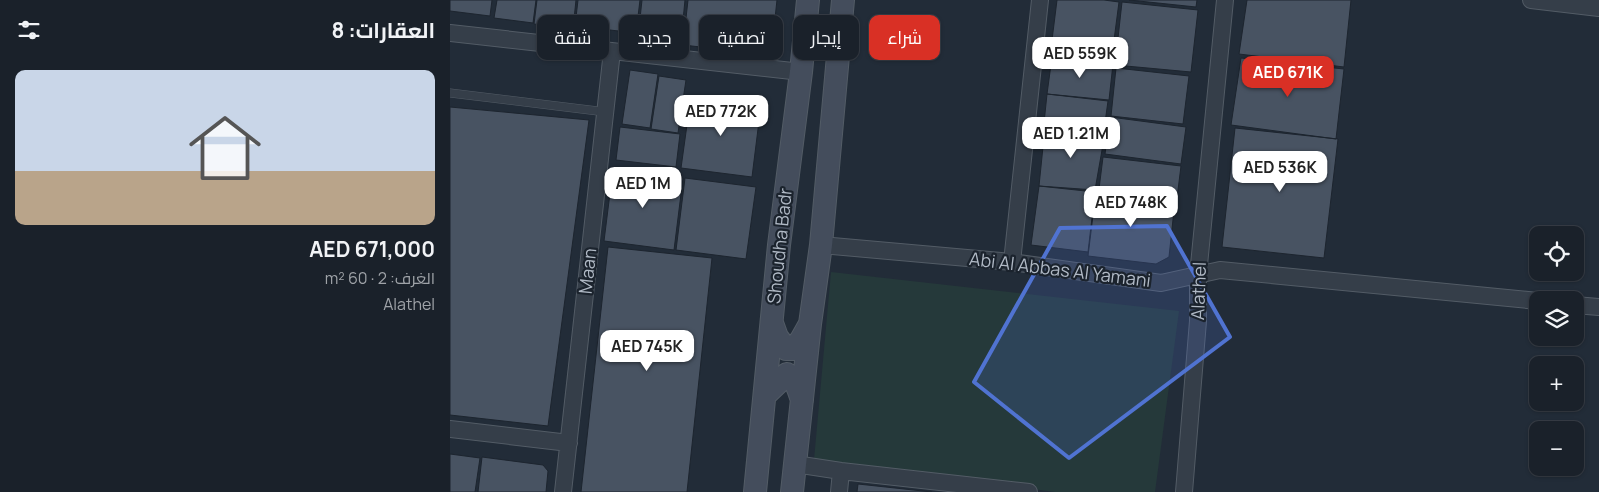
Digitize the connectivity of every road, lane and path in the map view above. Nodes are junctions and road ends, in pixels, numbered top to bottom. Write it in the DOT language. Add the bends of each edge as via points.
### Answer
graph roads {
  1 [pos="808,0"];
  2 [pos="843,0"];
  3 [pos="1040,0"];
  4 [pos="1225,0"];
  5 [pos="1531,0"];
  6 [pos="1599,8"];
  7 [pos="450,33"];
  8 [pos="612,51"];
  9 [pos="801,72"];
  10 [pos="450,93"];
  11 [pos="606,112"];
  12 [pos="821,245"];
  13 [pos="1012,262"];
  14 [pos="1198,275"];
  15 [pos="1529,300"];
  16 [pos="1584,306"];
  17 [pos="1599,307"];
  18 [pos="772,323"];
  19 [pos="810,324"];
  20 [pos="765,395"];
  21 [pos="802,400"];
  22 [pos="450,429"];
  23 [pos="569,443"];
  24 [pos="795,464"];
  25 [pos="841,471"];
  26 [pos="563,492"];
  27 [pos="755,492"];
  28 [pos="792,492"];
  29 [pos="838,492"];
  30 [pos="1029,492"];
  31 [pos="1184,492"];
  1 -- 9 [label="street, Shoudha Badr"];
  2 -- 12 [label="street"];
  3 -- 13 [label="street"];
  4 -- 14 [label="street, Alathel"];
  5 -- 6 [label="street"];
  7 -- 8 [label="street"];
  8 -- 9 [label="street"];
  8 -- 11 [label="street, Maan"];
  9 -- 18 [label="street, Shoudha Badr"];
  10 -- 11 [label="lane"];
  11 -- 23 [label="street, Maan"];
  12 -- 13 [label="street, Abi Al Abbas Al Yamani"];
  12 -- 19 [label="street"];
  13 -- 14 [label="street, Abi Al Abbas Al Yamani" via="1161,283"];
  14 -- 15 [label="street, Abi Al Abbas Al Yamani" via="1220,270"];
  14 -- 31 [label="street, Alathel" via="1198,321"];
  16 -- 17 [label="street"];
  18 -- 19 [label="street" via="776,337 786,349 793,349"];
  18 -- 20 [label="street, Shoudha Badr"];
  19 -- 21 [label="street"];
  20 -- 21 [label="street" via="787,374 798,385"];
  20 -- 27 [label="street, Shoudha Badr"];
  21 -- 24 [label="street"];
  22 -- 23 [label="street"];
  23 -- 26 [label="street, Maan"];
  24 -- 25 [label="street"];
  24 -- 28 [label="street"];
  25 -- 29 [label="street"];
  25 -- 30 [label="street"];
}
